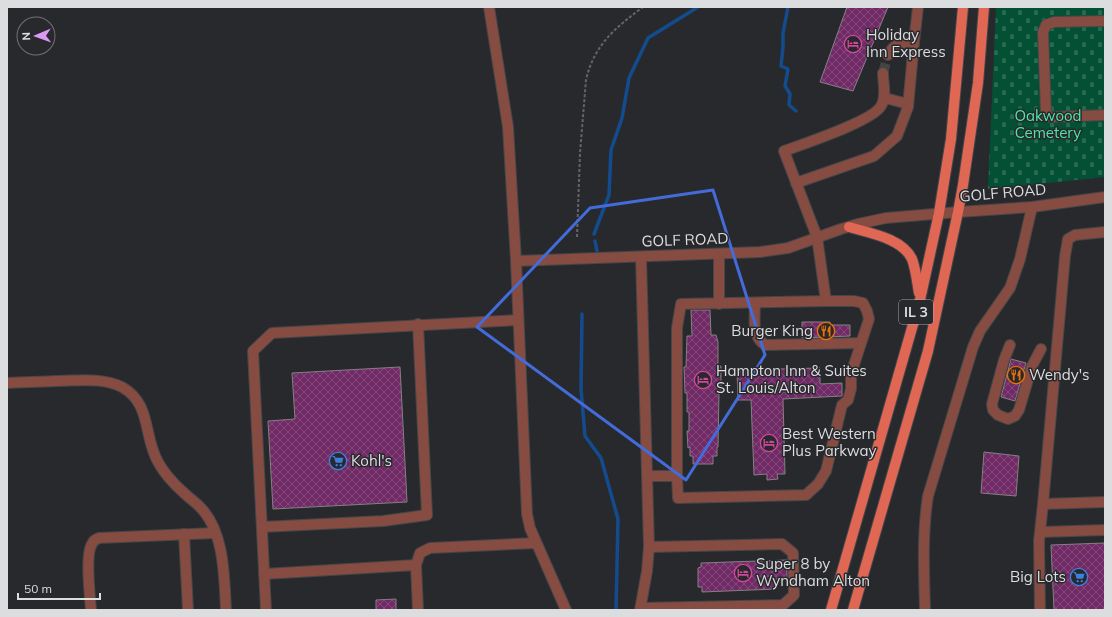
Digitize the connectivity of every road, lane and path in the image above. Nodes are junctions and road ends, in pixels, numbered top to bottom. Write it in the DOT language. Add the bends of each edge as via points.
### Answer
graph roads {
  1 [pos="490,7"];
  2 [pos="643,7"];
  3 [pos="918,7"];
  4 [pos="963,7"];
  5 [pos="984,7"];
  6 [pos="1105,21"];
  7 [pos="914,42"];
  8 [pos="888,55"];
  9 [pos="882,73"];
  10 [pos="885,98"];
  11 [pos="908,104"];
  12 [pos="1105,115"];
  13 [pos="796,184"];
  14 [pos="1105,197"];
  15 [pos="1032,206"];
  16 [pos="958,212"];
  17 [pos="939,213"];
  18 [pos="848,227"];
  19 [pos="1105,232"];
  20 [pos="577,237"];
  21 [pos="817,237"];
  22 [pos="719,254"];
  23 [pos="641,257"];
  24 [pos="516,261"];
  25 [pos="920,300"];
  26 [pos="826,301"];
  27 [pos="755,303"];
  28 [pos="720,304"];
  29 [pos="518,320"];
  30 [pos="418,324"];
  31 [pos="861,343"];
  32 [pos="1010,345"];
  33 [pos="1041,348"];
  34 [pos="7,383"];
  35 [pos="647,476"];
  36 [pos="677,476"];
  37 [pos="1105,502"];
  38 [pos="1044,504"];
  39 [pos="262,527"];
  40 [pos="1105,530"];
  41 [pos="1041,532"];
  42 [pos="215,533"];
  43 [pos="184,534"];
  44 [pos="536,543"];
  45 [pos="649,547"];
  46 [pos="416,565"];
  47 [pos="264,574"];
  48 [pos="640,609"];
  49 [pos="91,610"];
  50 [pos="188,610"];
  51 [pos="226,610"];
  52 [pos="266,610"];
  53 [pos="418,610"];
  54 [pos="566,610"];
  55 [pos="831,610"];
  56 [pos="853,610"];
  57 [pos="925,610"];
  58 [pos="1040,610"];
  1 -- 24 [label="street" via="508,127"];
  2 -- 20 [label="path" via="600,45 588,68 580,153"];
  3 -- 7 [label="street"];
  4 -- 17 [label="main road, IL 3" via="951,139"];
  5 -- 16 [label="main road, IL 3" via="978,83"];
  6 -- 12 [label="street" via="1054,22 1046,25 1043,32 1048,116"];
  7 -- 8 [label="street" via="893,46"];
  7 -- 11 [label="street"];
  9 -- 10 [label="street"];
  10 -- 11 [label="street"];
  10 -- 13 [label="street" via="881,108 863,121 784,151"];
  11 -- 13 [label="street" via="897,136 874,156"];
  13 -- 21 [label="street"];
  14 -- 15 [label="street, GOLF ROAD"];
  15 -- 16 [label="street, GOLF ROAD"];
  15 -- 57 [label="street" via="1020,260 1010,288 980,331 973,347 928,496 924,545"];
  16 -- 17 [label="street, GOLF ROAD"];
  16 -- 56 [label="main road, IL 3" via="928,351"];
  17 -- 18 [label="street, GOLF ROAD" via="886,218"];
  17 -- 25 [label="main road, IL 3"];
  18 -- 21 [label="street, GOLF ROAD"];
  18 -- 25 [label="main road" via="892,241 903,248 911,258 916,271"];
  19 -- 38 [label="street" via="1075,235 1068,239"];
  21 -- 22 [label="street, GOLF ROAD" via="788,248"];
  21 -- 26 [label="street"];
  22 -- 23 [label="street, GOLF ROAD"];
  22 -- 28 [label="street"];
  23 -- 24 [label="street, GOLF ROAD"];
  23 -- 35 [label="street"];
  24 -- 29 [label="street"];
  25 -- 55 [label="main road, IL 3"];
  26 -- 27 [label="street"];
  26 -- 31 [label="street" via="863,303 869,319"];
  27 -- 28 [label="street"];
  27 -- 31 [label="street" via="755,335 758,341 765,345"];
  28 -- 36 [label="street" via="681,304 677,328"];
  29 -- 30 [label="street"];
  29 -- 44 [label="street" via="527,514"];
  30 -- 39 [label="street" via="272,333 254,351"];
  30 -- 39 [label="street" via="427,515 383,521"];
  31 -- 36 [label="street" via="851,374 848,400 842,405 826,471 818,484 806,495 678,498"];
  32 -- 33 [label="street" via="992,404 992,410 998,416 1008,419 1020,410 1032,366"];
  34 -- 42 [label="street" via="94,380 122,387 139,403 144,413 157,461 182,492 200,506"];
  35 -- 36 [label="street"];
  35 -- 45 [label="street"];
  37 -- 38 [label="street"];
  38 -- 41 [label="street"];
  39 -- 47 [label="street"];
  40 -- 41 [label="street"];
  41 -- 58 [label="street"];
  42 -- 43 [label="street"];
  42 -- 51 [label="street" via="223,563"];
  43 -- 49 [label="street" via="95,540 89,554"];
  43 -- 50 [label="street"];
  44 -- 46 [label="street" via="430,548 420,553"];
  44 -- 54 [label="street"];
  45 -- 48 [label="street"];
  45 -- 48 [label="street" via="782,544 793,553 794,595 783,606"];
  46 -- 47 [label="street"];
  46 -- 53 [label="street"];
  47 -- 52 [label="street"];
}
